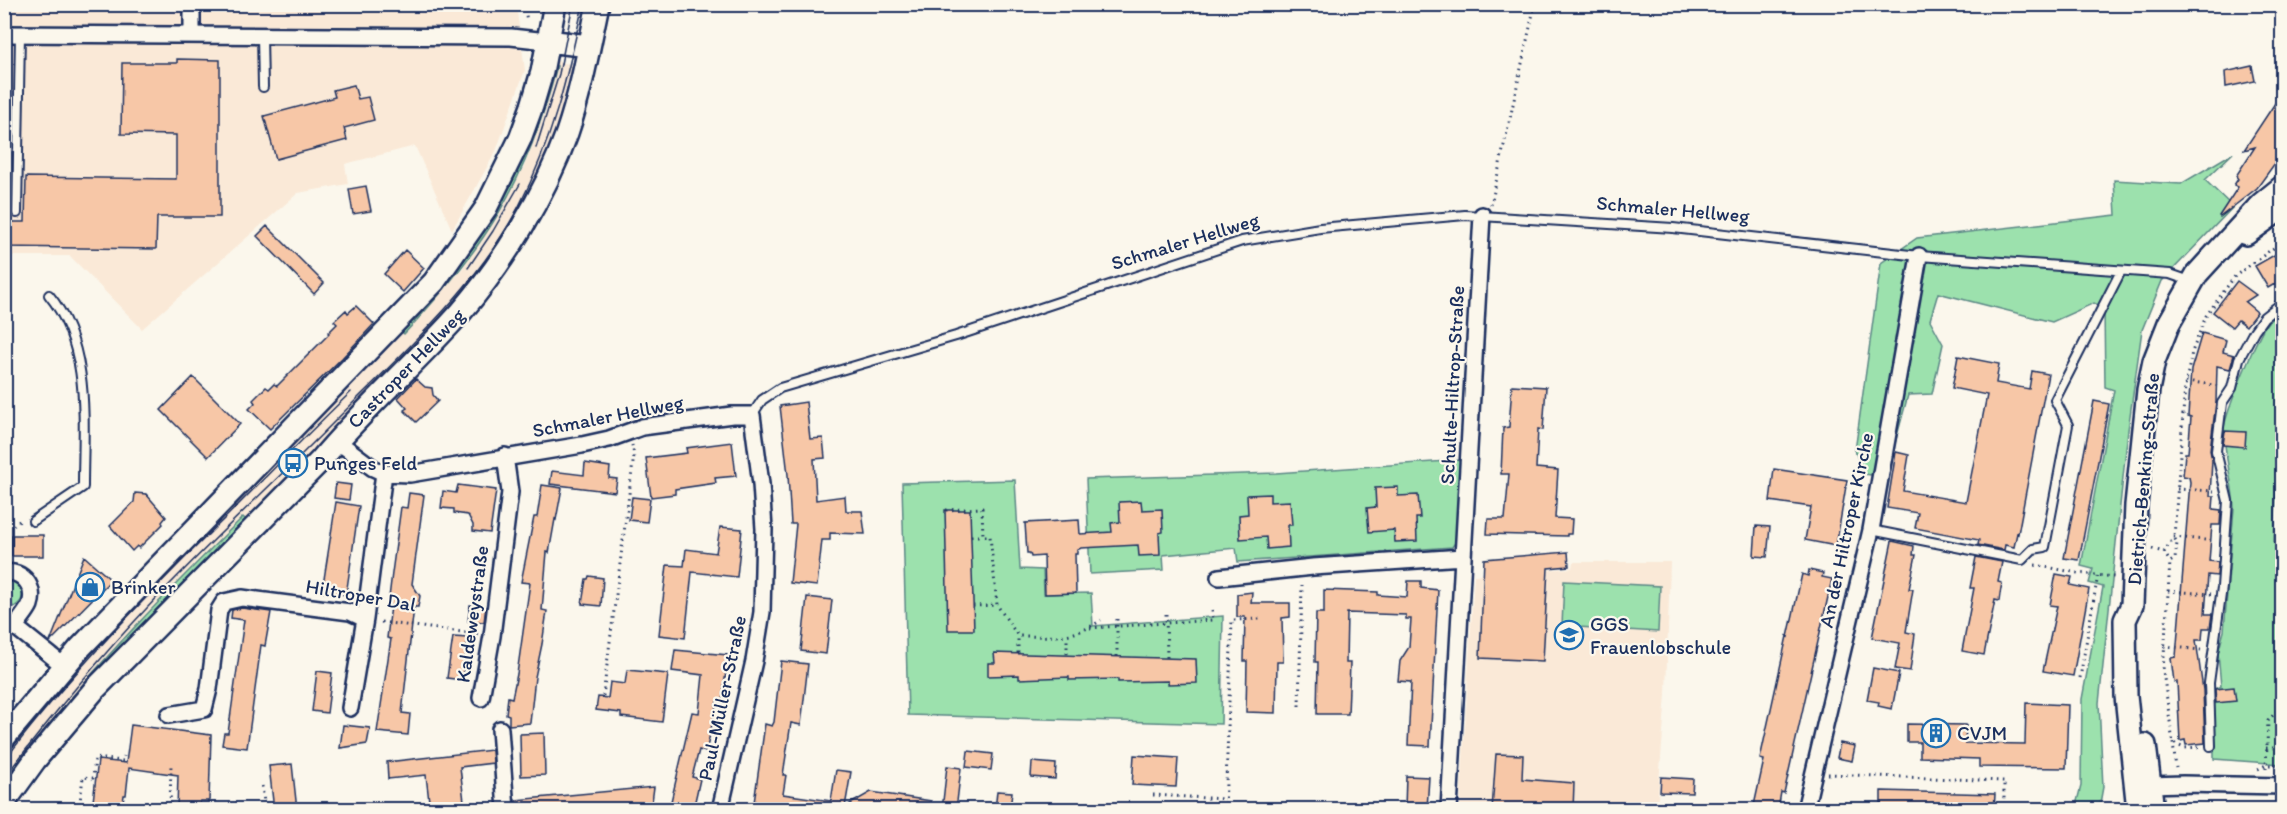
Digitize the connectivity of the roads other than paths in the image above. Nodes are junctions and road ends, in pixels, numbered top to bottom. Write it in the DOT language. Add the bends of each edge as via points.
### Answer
graph roads {
  1 [pos="192,4"];
  2 [pos="555,4"];
  3 [pos="598,4"];
  4 [pos="4,34"];
  5 [pos="20,34"];
  6 [pos="192,35"];
  7 [pos="262,35"];
  8 [pos="548,40"];
  9 [pos="589,46"];
  10 [pos="263,87"];
  11 [pos="2283,187"];
  12 [pos="2283,208"];
  13 [pos="18,213"];
  14 [pos="1482,215"];
  15 [pos="1919,256"];
  16 [pos="2209,261"];
  17 [pos="2121,271"];
  18 [pos="2191,281"];
  19 [pos="49,296"];
  20 [pos="2283,303"];
  21 [pos="752,415"];
  22 [pos="337,441"];
  23 [pos="506,456"];
  24 [pos="384,473"];
  25 [pos="33,521"];
  26 [pos="1871,530"];
  27 [pos="1463,557"];
  28 [pos="4,573"];
  29 [pos="1220,577"];
  30 [pos="365,620"];
  31 [pos="10,622"];
  32 [pos="64,666"];
  33 [pos="481,698"];
  34 [pos="350,708"];
  35 [pos="169,715"];
  36 [pos="500,729"];
  37 [pos="4,738"];
  38 [pos="2211,746"];
  39 [pos="2142,786"];
  40 [pos="2283,786"];
  41 [pos="4,802"];
  42 [pos="506,810"];
  43 [pos="720,810"];
  44 [pos="1449,810"];
  45 [pos="1804,810"];
  46 [pos="2127,810"];
  47 [pos="2138,810"];
  48 [pos="2153,810"];
  49 [pos="2158,810"];
  1 -- 6 [label="street"];
  2 -- 8 [label="main road, Castroper Hellweg"];
  3 -- 9 [label="main road, Castroper Hellweg"];
  4 -- 5 [label="street"];
  5 -- 6 [label="street"];
  5 -- 13 [label="lane"];
  6 -- 7 [label="street"];
  7 -- 8 [label="street"];
  7 -- 10 [label="lane"];
  8 -- 9 [label="main road"];
  8 -- 32 [label="main road, Castroper Hellweg" via="532,106 507,168 486,208 434,282"];
  9 -- 22 [label="main road, Castroper Hellweg" via="556,160 512,242 463,310"];
  11 -- 16 [label="main road, Dietrich-Benking-Straße" via="2261,204"];
  12 -- 16 [label="main road, Dietrich-Benking-Straße"];
  14 -- 15 [label="lane, Schmaler Hellweg" via="1673,228"];
  14 -- 21 [label="lane, Schmaler Hellweg" via="1320,228 1242,241 956,336 780,388 762,400"];
  14 -- 27 [label="street, Schulte-Hiltrop-Straße"];
  15 -- 17 [label="lane, Schmaler Hellweg"];
  15 -- 26 [label="street, An der Hiltroper Kirche"];
  16 -- 18 [label="main road, Dietrich-Benking-Straße"];
  17 -- 18 [label="lane, Schmaler Hellweg" via="2170,274"];
  17 -- 26 [label="lane" via="2055,400 2068,425 2045,547 2033,549 2022,560"];
  18 -- 39 [label="main road, Dietrich-Benking-Straße" via="2169,323 2152,371 2136,505 2132,605 2136,618"];
  19 -- 25 [label="lane" via="62,312 80,370 84,487"];
  20 -- 38 [label="lane" via="2264,317 2254,331 2239,359 2232,388 2222,403 2216,451 2228,501 2222,594 2208,683"];
  21 -- 23 [label="street, Schmaler Hellweg" via="642,427 582,445"];
  21 -- 43 [label="street, Paul-Müller-Straße" via="764,528 762,612"];
  22 -- 24 [label="street"];
  22 -- 41 [label="main road, Castroper Hellweg" via="95,689"];
  23 -- 24 [label="street, Schmaler Hellweg" via="410,474"];
  23 -- 33 [label="street, Kaldeweystraße" via="510,492"];
  24 -- 30 [label="street"];
  26 -- 45 [label="street, An der Hiltroper Kirche"];
  27 -- 29 [label="street"];
  27 -- 44 [label="street, Schulte-Hiltrop-Straße"];
  28 -- 31 [label="street" via="23,576 32,596 29,607"];
  30 -- 34 [label="street"];
  30 -- 35 [label="street, Hiltroper Dal" via="350,612 232,598 219,610 204,708"];
  31 -- 32 [label="street"];
  32 -- 37 [label="main road, Castroper Hellweg"];
  36 -- 42 [label="street"];
  39 -- 40 [label="street"];
  39 -- 46 [label="lane"];
  39 -- 47 [label="main road, Dietrich-Benking-Straße"];
  39 -- 48 [label="main road, Dietrich-Benking-Straße"];
  39 -- 49 [label="lane"];
}
